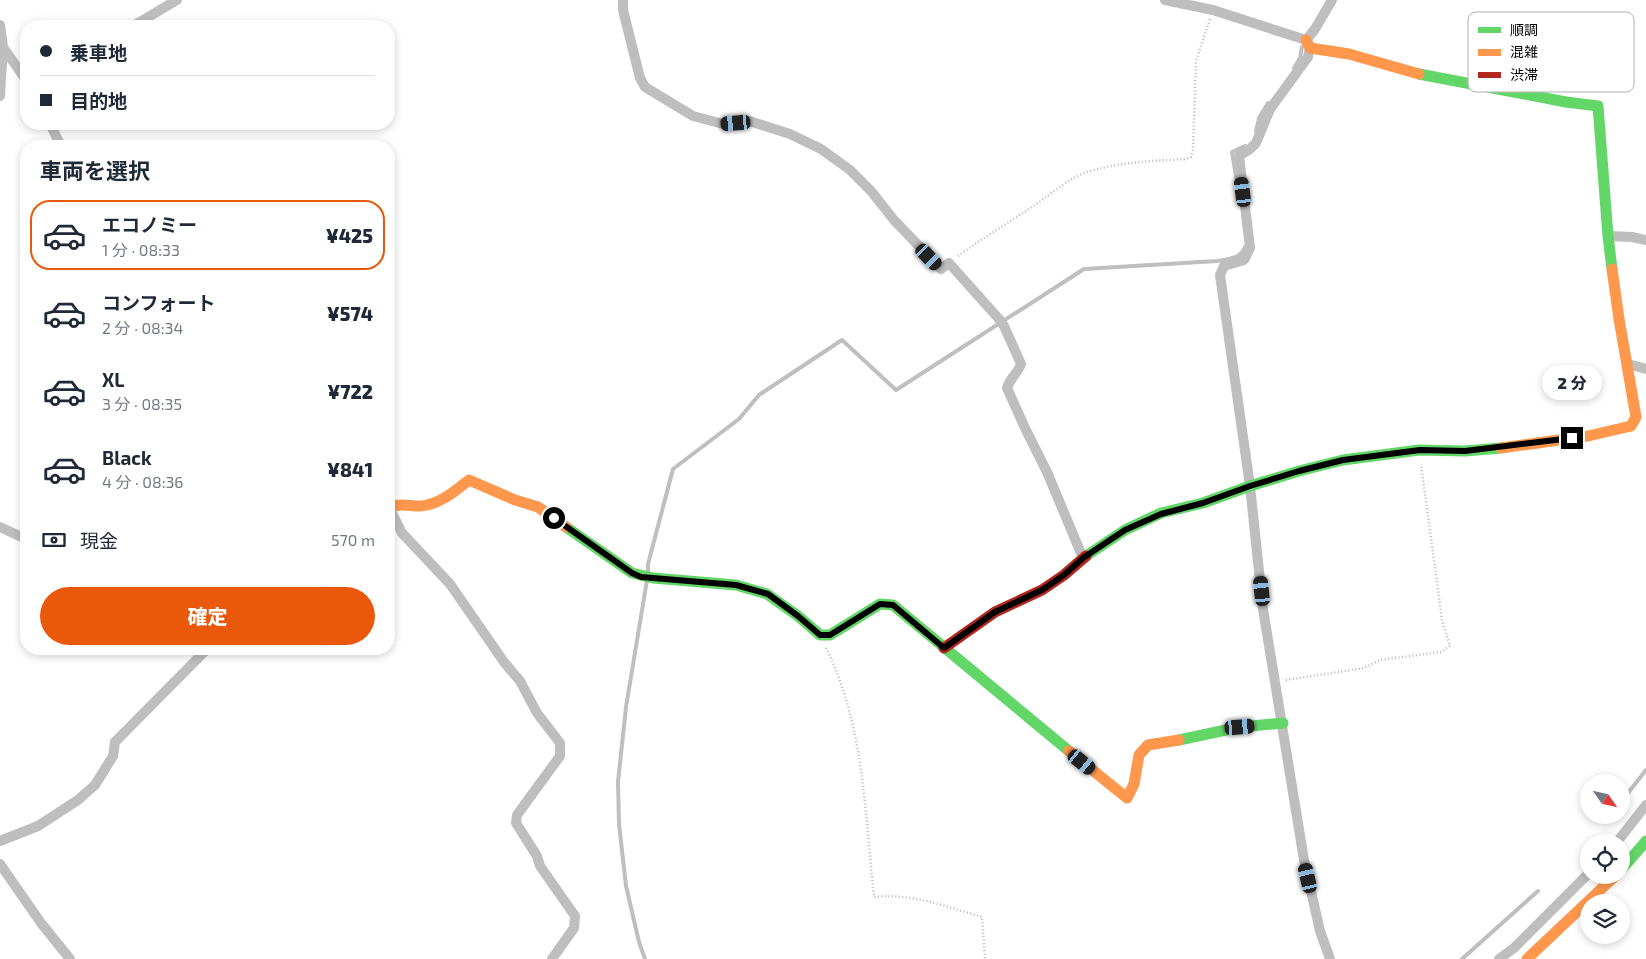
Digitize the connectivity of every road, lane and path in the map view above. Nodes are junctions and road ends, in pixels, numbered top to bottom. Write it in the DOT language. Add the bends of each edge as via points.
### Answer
graph roads {
  1 [pos="177,0"];
  2 [pos="623,0"];
  3 [pos="1166,0"];
  4 [pos="1332,0"];
  5 [pos="1213,10"];
  6 [pos="143,20"];
  7 [pos="0,25"];
  8 [pos="1308,44"];
  9 [pos="2,46"];
  10 [pos="20,63"];
  11 [pos="1468,82"];
  12 [pos="1516,92"];
  13 [pos="0,96"];
  14 [pos="1608,236"];
  15 [pos="1646,240"];
  16 [pos="949,263"];
  17 [pos="1628,364"];
  18 [pos="1646,369"];
  19 [pos="1420,450"];
  20 [pos="1250,486"];
  21 [pos="395,504"];
  22 [pos="395,519"];
  23 [pos="0,527"];
  24 [pos="20,536"];
  25 [pos="1083,558"];
  26 [pos="820,635"];
  27 [pos="944,648"];
  28 [pos="201,655"];
  29 [pos="1276,682"];
  30 [pos="1283,723"];
  31 [pos="1646,805"];
  32 [pos="1623,834"];
  33 [pos="0,841"];
  34 [pos="1646,841"];
  35 [pos="1630,860"];
  36 [pos="0,864"];
  37 [pos="1580,882"];
  38 [pos="1606,884"];
  39 [pos="70,959"];
  40 [pos="552,959"];
  41 [pos="985,959"];
  42 [pos="1330,959"];
  43 [pos="1499,959"];
  44 [pos="1527,959"];
  1 -- 6 [label="street"];
  2 -- 16 [label="street" via="622,10 640,78 646,87 693,116 723,124 755,123 790,134 821,149 850,170 871,191 941,269"];
  3 -- 5 [label="street"];
  4 -- 8 [label="street"];
  5 -- 8 [label="street"];
  5 -- 16 [label="path" via="1196,61 1191,157 1121,163 1086,173 1066,183"];
  7 -- 9 [label="street"];
  8 -- 11 [label="street" via="1405,71"];
  8 -- 20 [label="street" via="1308,57 1270,109 1256,144 1239,156 1250,248 1244,260 1224,266 1220,275"];
  9 -- 10 [label="street"];
  9 -- 13 [label="street"];
  12 -- 14 [label="street" via="1598,106"];
  14 -- 15 [label="street"];
  14 -- 17 [label="street"];
  16 -- 25 [label="street" via="999,319 1014,346 1022,364 1007,388"];
  17 -- 18 [label="street"];
  17 -- 19 [label="street" via="1636,417 1631,426 1588,436 1508,447 1465,451"];
  19 -- 20 [label="street" via="1343,460"];
  19 -- 29 [label="path" via="1442,620 1450,646 1441,652 1380,660 1364,668"];
  20 -- 25 [label="street" via="1161,514 1125,530"];
  20 -- 29 [label="street" via="1263,609"];
  21 -- 26 [label="street" via="417,506 437,502 469,480 538,507 632,573 736,585 768,594"];
  22 -- 40 [label="street" via="402,533 450,584 560,743 560,756 517,815 516,823 540,866 575,916 574,928"];
  23 -- 24 [label="street"];
  25 -- 27 [label="street" via="1042,590 995,612"];
  26 -- 27 [label="street" via="830,635 880,604 893,605"];
  26 -- 41 [label="path" via="836,669 854,732 874,896 930,901 982,917"];
  27 -- 30 [label="street" via="1127,798 1134,784 1139,755 1148,745 1240,727"];
  28 -- 33 [label="street" via="115,742 113,756 95,785 38,826"];
  29 -- 30 [label="street"];
  30 -- 42 [label="street" via="1304,860 1320,931"];
  31 -- 32 [label="street"];
  34 -- 35 [label="street"];
  36 -- 39 [label="street"];
  37 -- 43 [label="street"];
  38 -- 44 [label="street"];
}
